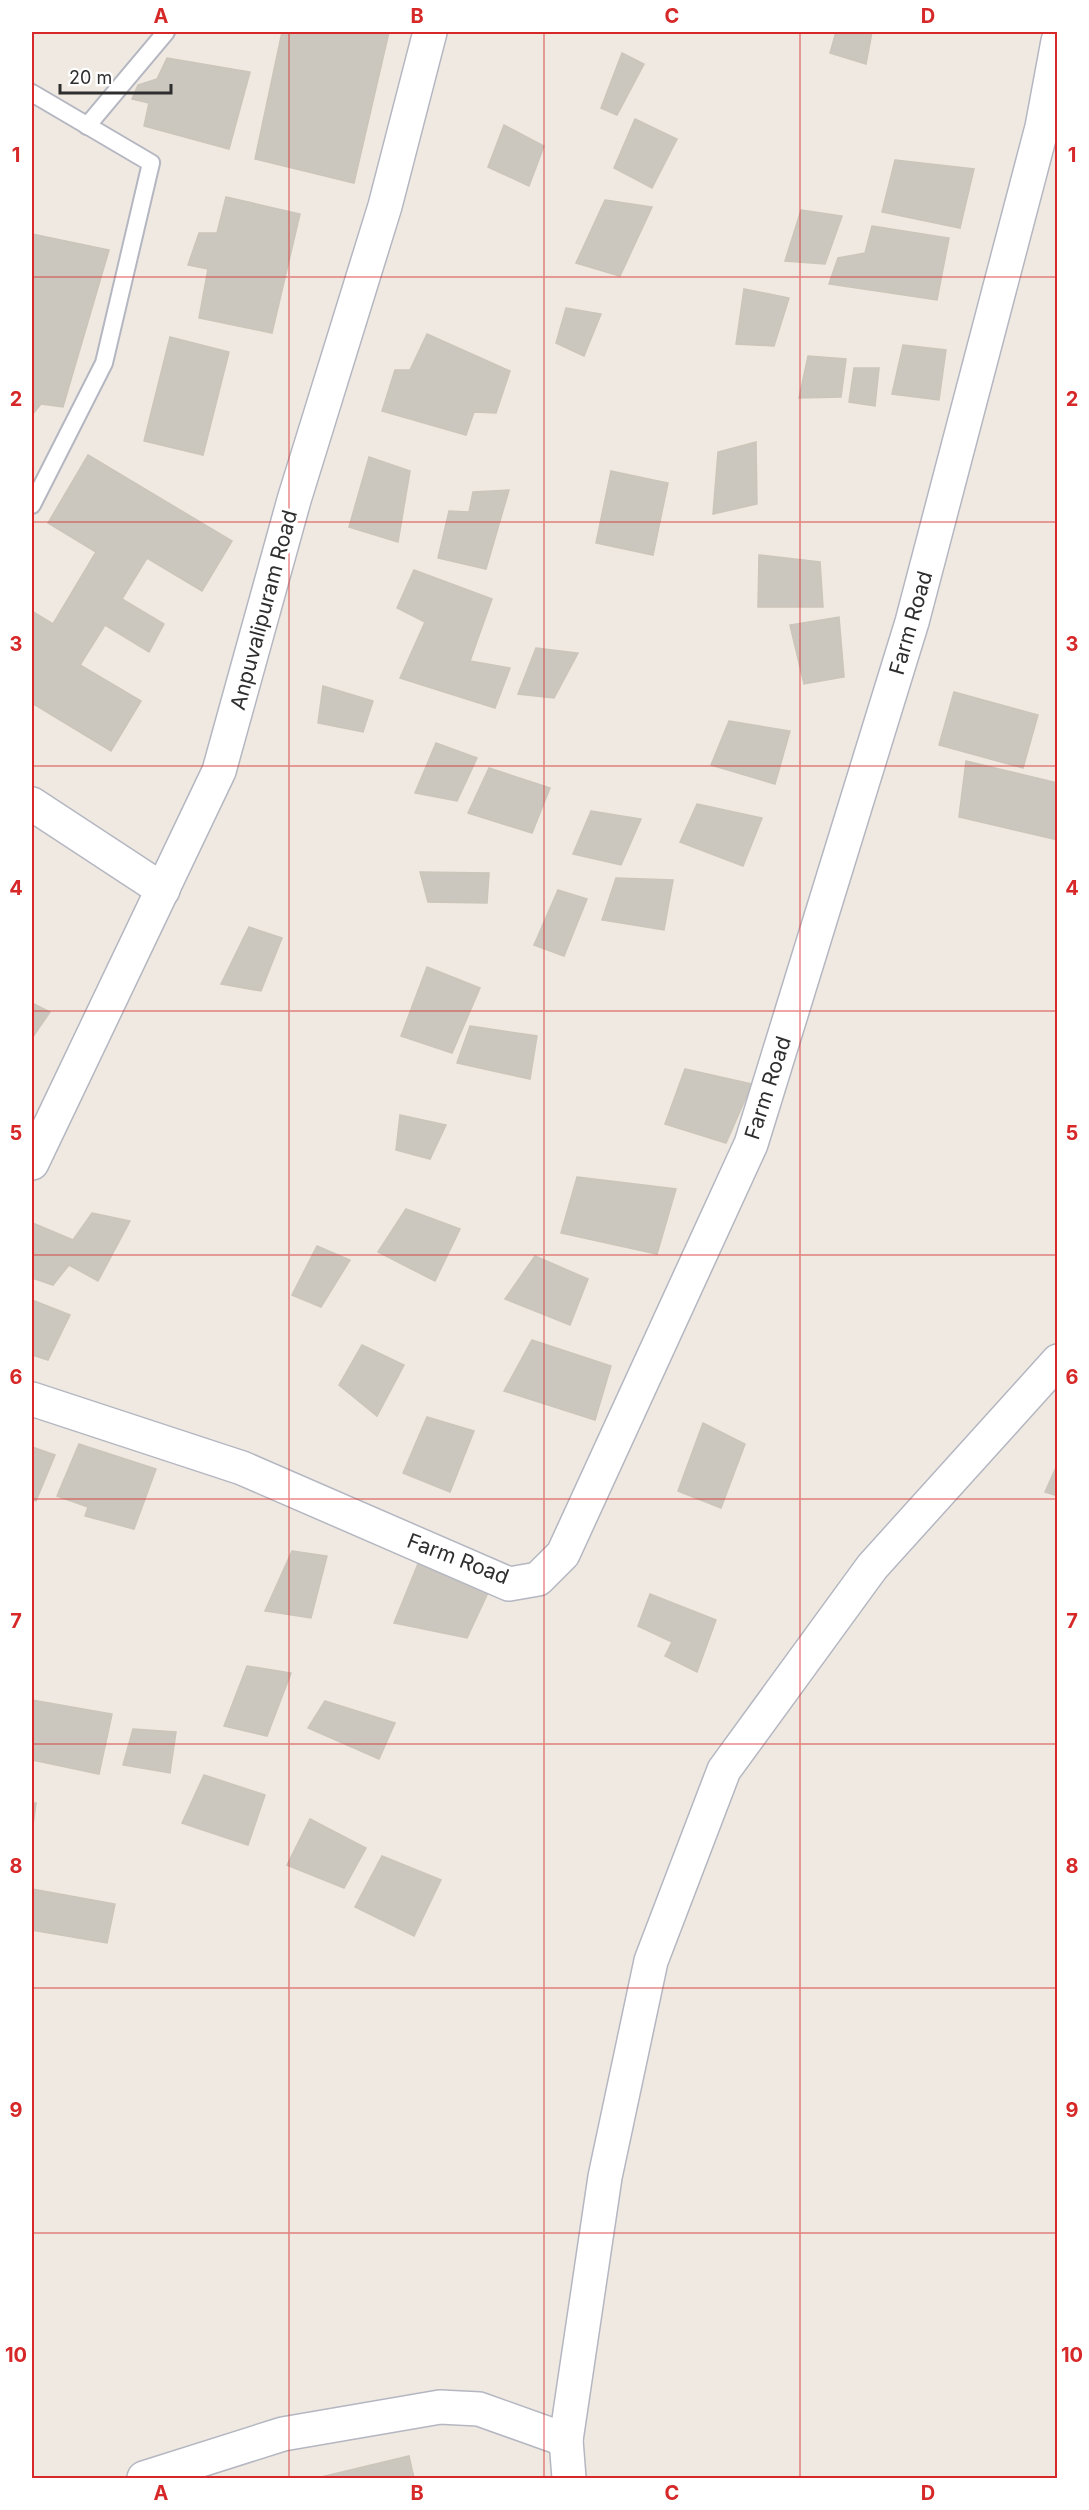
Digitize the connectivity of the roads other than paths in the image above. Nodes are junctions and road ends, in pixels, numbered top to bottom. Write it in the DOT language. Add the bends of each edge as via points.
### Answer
graph roads {
  1 [pos="166,32"];
  2 [pos="430,32"];
  3 [pos="1058,41"];
  4 [pos="32,93"];
  5 [pos="87,126"];
  6 [pos="32,505"];
  7 [pos="32,804"];
  8 [pos="163,890"];
  9 [pos="32,1163"];
  10 [pos="1058,1361"];
  11 [pos="32,1399"];
  12 [pos="566,2440"];
  13 [pos="144,2478"];
  14 [pos="569,2478"];
  1 -- 5 [label="lane"];
  2 -- 8 [label="street, Anpuvalipuram Road" via="385,206 294,500 219,771"];
  3 -- 11 [label="street, Farm Road" via="1042,127 912,622 751,1144 563,1554 538,1579 509,1584 242,1468"];
  4 -- 5 [label="lane"];
  5 -- 6 [label="lane" via="151,163 104,363"];
  7 -- 8 [label="street"];
  8 -- 9 [label="street, Anpuvalipuram Road"];
  10 -- 12 [label="street" via="872,1567 724,1770 651,1961 605,2177"];
  12 -- 13 [label="street" via="479,2409 441,2407 283,2434"];
  12 -- 14 [label="street"];
}
